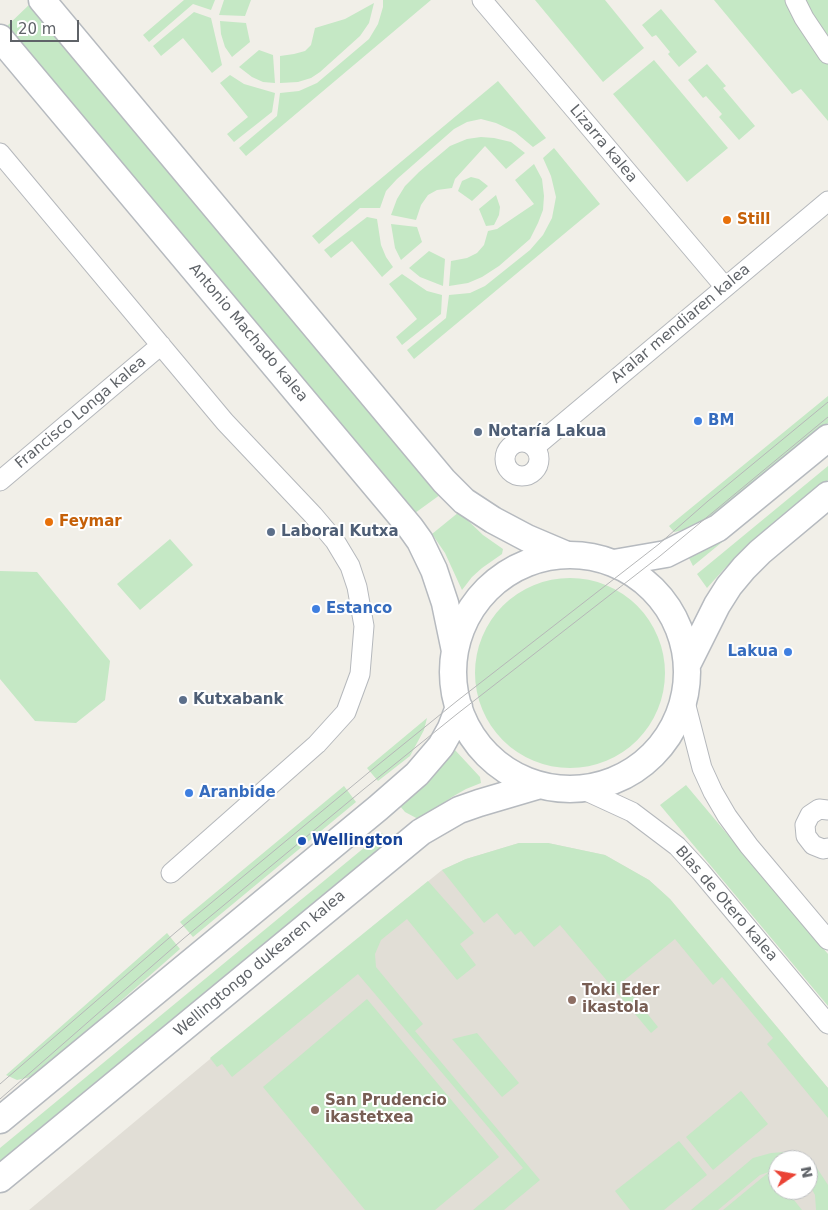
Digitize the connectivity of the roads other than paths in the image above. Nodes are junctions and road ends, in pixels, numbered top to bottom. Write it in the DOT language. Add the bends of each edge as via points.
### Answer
graph roads {
  1 [pos="42,0"];
  2 [pos="482,0"];
  3 [pos="794,0"];
  4 [pos="0,38"];
  5 [pos="828,54"];
  6 [pos="0,153"];
  7 [pos="828,201"];
  8 [pos="725,288"];
  9 [pos="161,345"];
  10 [pos="828,438"];
  11 [pos="535,447"];
  12 [pos="0,481"];
  13 [pos="828,495"];
  14 [pos="567,555"];
  15 [pos="614,564"];
  16 [pos="455,651"];
  17 [pos="687,665"];
  18 [pos="684,698"];
  19 [pos="458,707"];
  20 [pos="540,785"];
  21 [pos="582,788"];
  22 [pos="828,810"];
  23 [pos="828,848"];
  24 [pos="171,873"];
  25 [pos="828,940"];
  26 [pos="828,1024"];
  27 [pos="0,1120"];
  28 [pos="0,1179"];
  1 -- 14 [label="main road" via="444,481 464,501 493,520"];
  2 -- 8 [label="street, Lizarra kalea"];
  3 -- 5 [label="street"];
  4 -- 16 [label="main road, Antonio Machado kalea" via="410,527 434,570 445,602"];
  6 -- 9 [label="street"];
  7 -- 8 [label="street, Aralar mendiaren kalea"];
  8 -- 11 [label="street, Aralar mendiaren kalea"];
  9 -- 12 [label="street, Francisco Longa kalea"];
  9 -- 24 [label="street" via="225,422 335,541 350,566 364,626 360,674 346,712 310,751"];
  10 -- 15 [label="main road" via="718,528 666,554"];
  13 -- 17 [label="main road" via="760,552 729,586"];
  14 -- 15 [label="main road" via="591,557"];
  14 -- 16 [label="main road" via="544,558 503,576 472,609 461,629"];
  15 -- 17 [label="main road" via="636,575 662,600 679,630"];
  16 -- 19 [label="main road"];
  17 -- 18 [label="main road"];
  18 -- 21 [label="main road" via="678,717 656,752 622,777 603,785"];
  18 -- 25 [label="street" via="702,768 722,808 749,846"];
  19 -- 20 [label="main road" via="483,750 519,777"];
  19 -- 27 [label="main road" via="452,728 441,746 417,774"];
  20 -- 21 [label="main road"];
  20 -- 28 [label="main road, Wellingtongo dukearen kalea" via="459,810 421,832"];
  21 -- 26 [label="street, Blas de Otero kalea" via="632,812 676,846"];
  22 -- 23 [label="street" via="819,809 810,815 805,825 806,836 813,845"];
}
